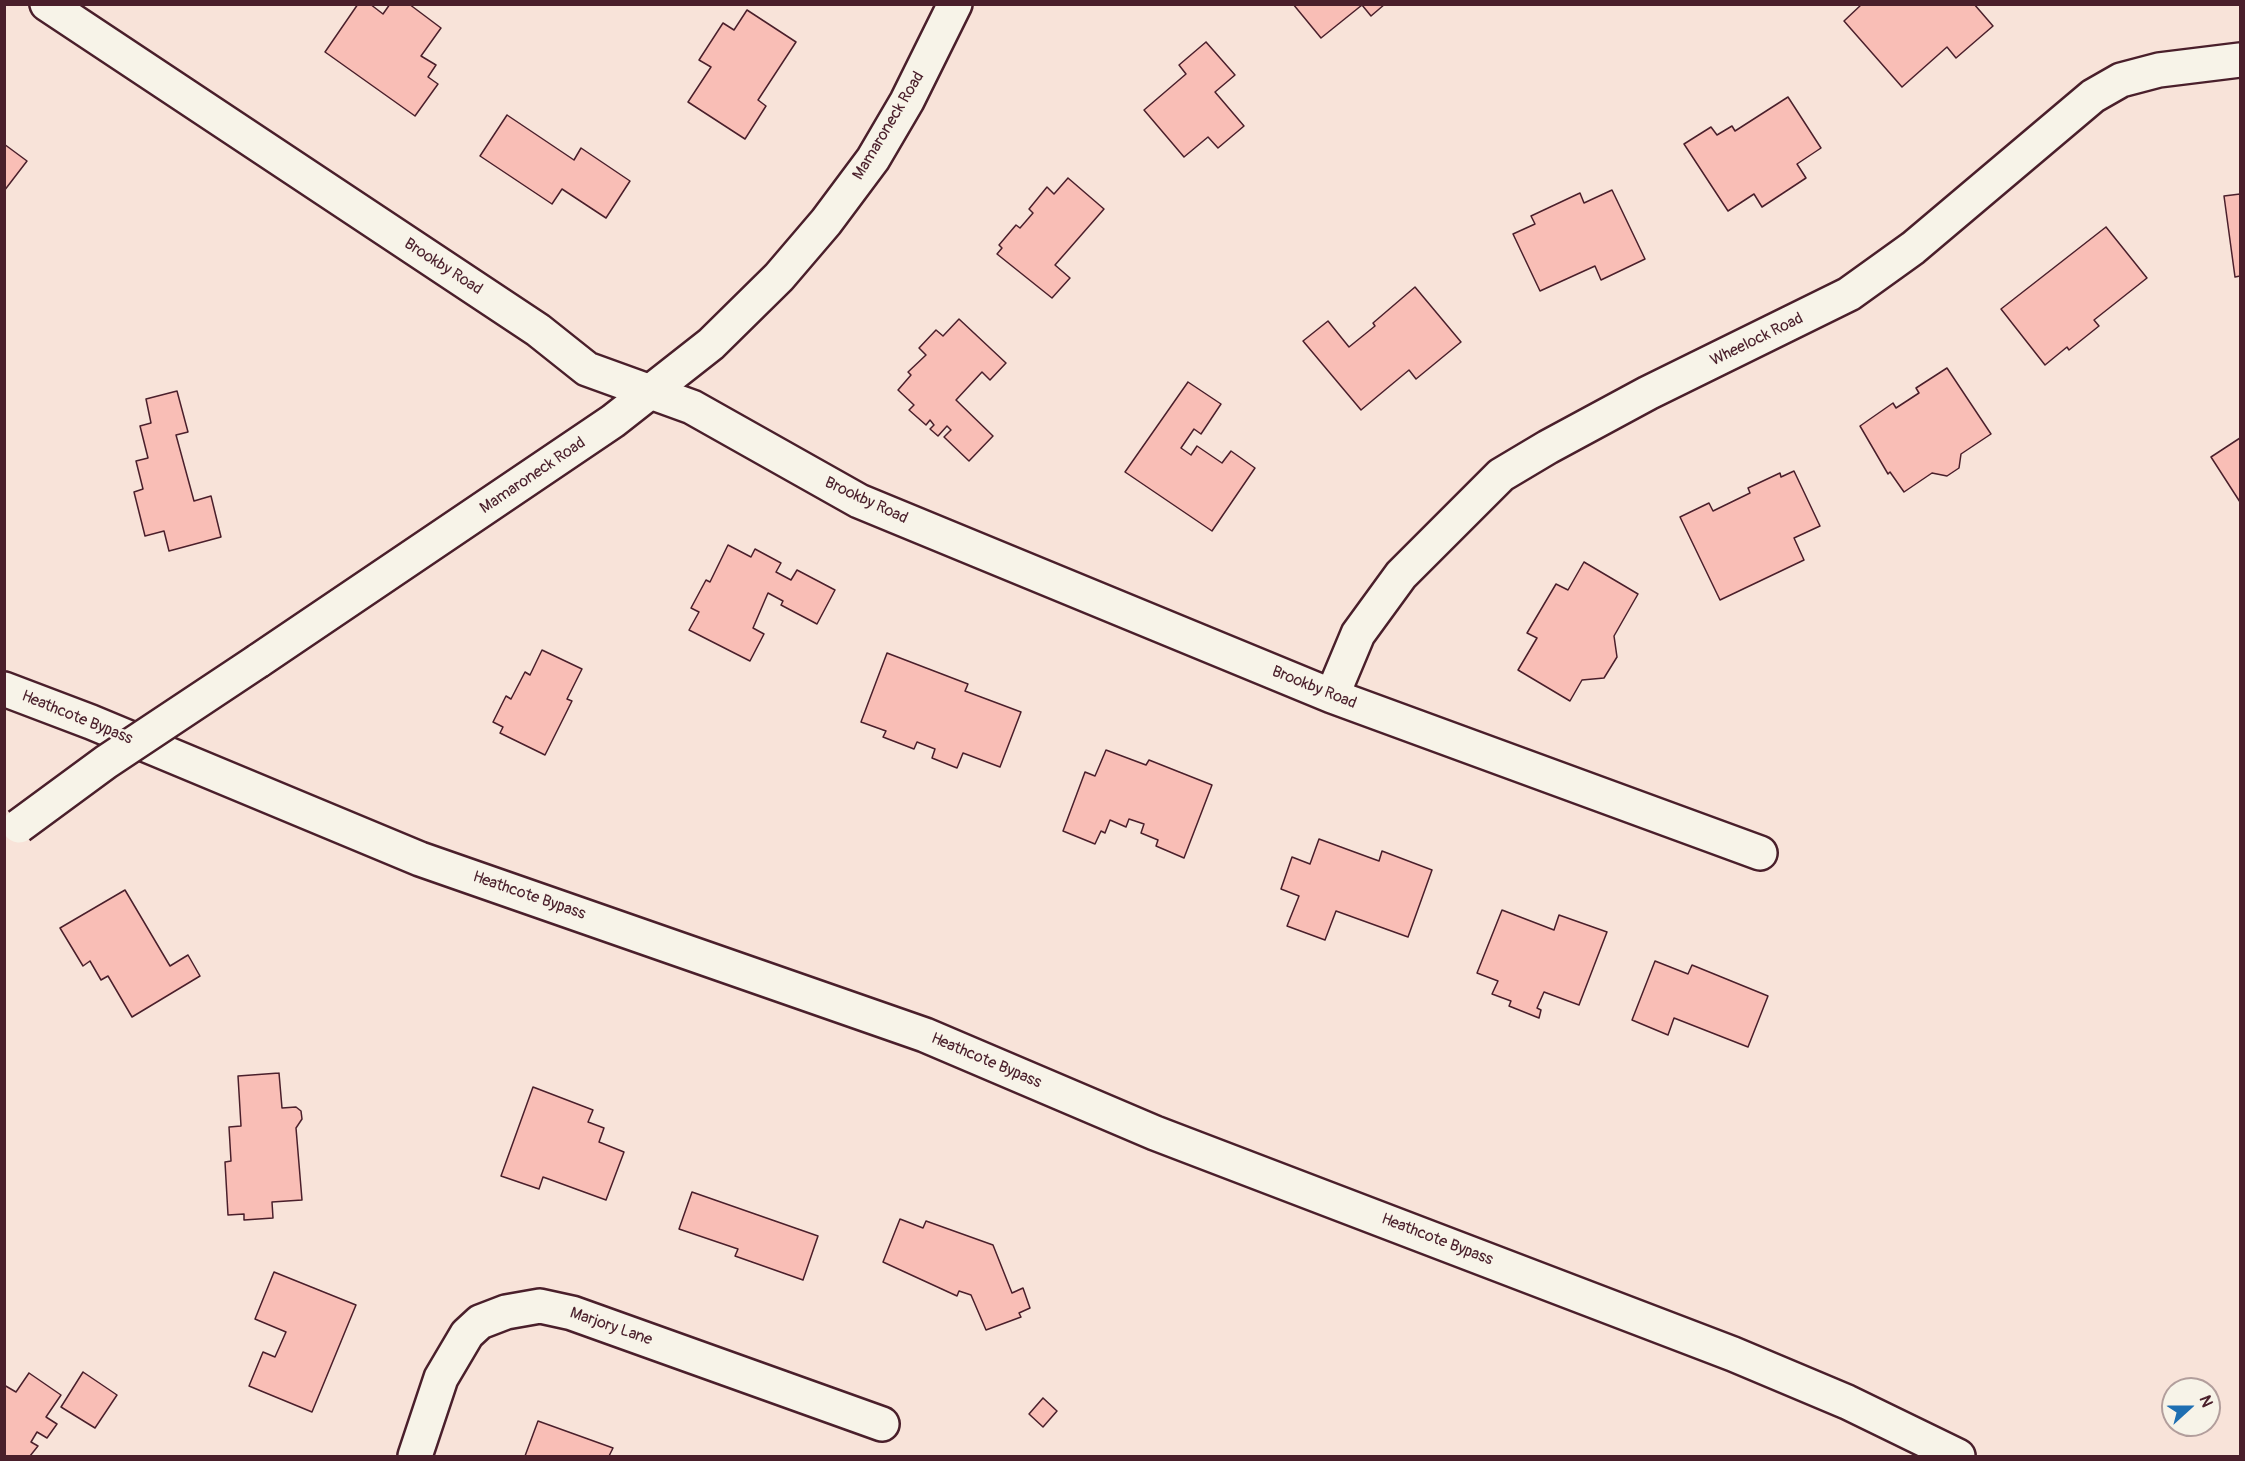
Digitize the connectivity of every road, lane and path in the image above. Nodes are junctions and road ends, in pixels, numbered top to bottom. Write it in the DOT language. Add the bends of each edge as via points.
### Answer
graph roads {
  1 [pos="47,4"];
  2 [pos="955,4"];
  3 [pos="2241,60"];
  4 [pos="650,392"];
  5 [pos="4,689"];
  6 [pos="1332,696"];
  7 [pos="12,833"];
  8 [pos="1760,853"];
  9 [pos="882,1424"];
  10 [pos="415,1456"];
  11 [pos="1958,1456"];
  1 -- 4 [label="street, Brookby Road" via="538,330 586,369"];
  2 -- 4 [label="street, Mamaroneck Road" via="873,159 825,222 779,277 711,344"];
  3 -- 6 [label="street, Wheelock Road" via="2159,70 2121,80 2092,96 1913,248 1849,294 1648,393 1501,475 1401,575 1358,634"];
  4 -- 6 [label="street, Brookby Road" via="692,407 859,501"];
  4 -- 7 [label="street, Mamaroneck Road, bridge" via="613,422 106,762"];
  5 -- 11 [label="street, Heathcote Bypass" via="420,859 925,1035 1155,1133 1733,1354 1847,1402"];
  6 -- 8 [label="street, Brookby Road"];
  9 -- 10 [label="street, Marjory Lane" via="572,1313 540,1306 506,1312 480,1322 467,1334 441,1378"];
}
